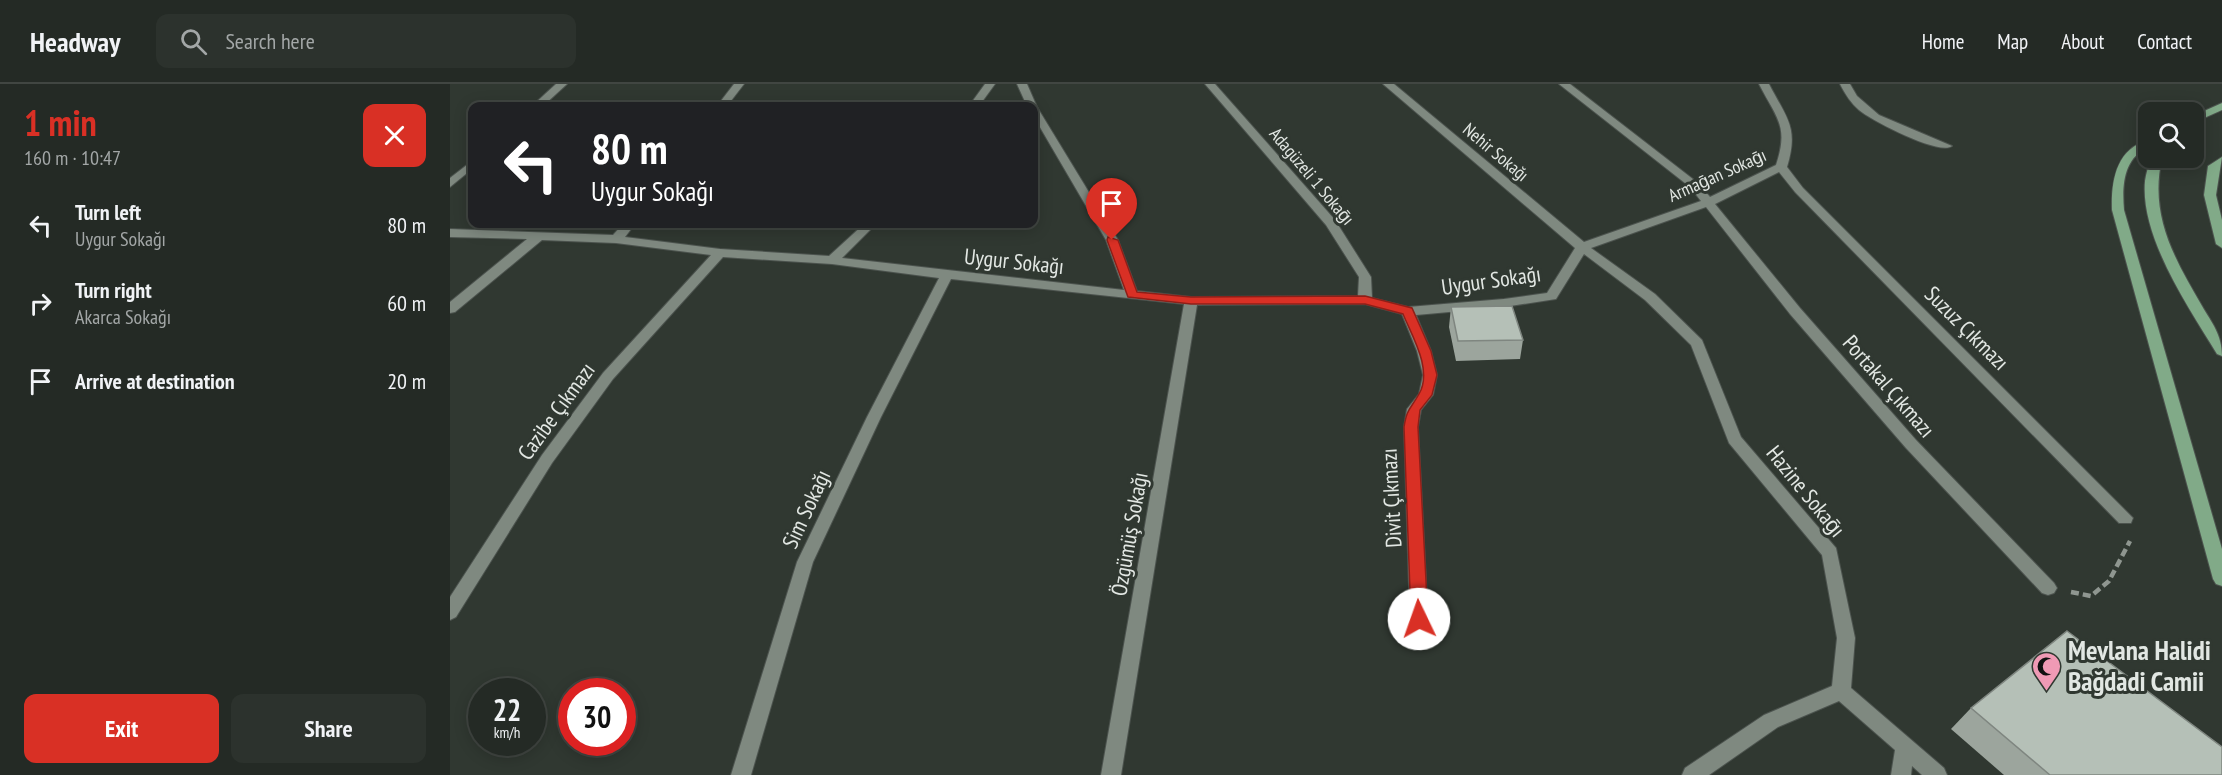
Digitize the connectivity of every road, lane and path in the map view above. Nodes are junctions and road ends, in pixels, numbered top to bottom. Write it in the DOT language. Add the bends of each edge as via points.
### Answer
graph roads {
  1 [pos="562,84"];
  2 [pos="740,84"];
  3 [pos="990,84"];
  4 [pos="1022,84"];
  5 [pos="1210,84"];
  6 [pos="1388,84"];
  7 [pos="1564,84"];
  8 [pos="1764,84"];
  9 [pos="1845,84"];
  10 [pos="542,102"];
  11 [pos="725,102"];
  12 [pos="977,102"];
  13 [pos="1030,102"];
  14 [pos="2222,106"];
  15 [pos="2204,115"];
  16 [pos="1038,116"];
  17 [pos="1947,146"];
  18 [pos="2138,147"];
  19 [pos="2222,159"];
  20 [pos="1781,167"];
  21 [pos="468,168"];
  22 [pos="2154,168"];
  23 [pos="450,184"];
  24 [pos="2210,195"];
  25 [pos="1709,202"];
  26 [pos="2222,209"];
  27 [pos="626,228"];
  28 [pos="866,228"];
  29 [pos="450,233"];
  30 [pos="539,236"];
  31 [pos="616,239"];
  32 [pos="2222,244"];
  33 [pos="1582,247"];
  34 [pos="720,253"];
  35 [pos="832,260"];
  36 [pos="947,275"];
  37 [pos="1132,295"];
  38 [pos="1365,300"];
  39 [pos="1191,301"];
  40 [pos="450,309"];
  41 [pos="1408,311"];
  42 [pos="2222,351"];
  43 [pos="2125,518"];
  44 [pos="2222,579"];
  45 [pos="2048,588"];
  46 [pos="450,612"];
  47 [pos="1419,619"];
  48 [pos="1841,691"];
  49 [pos="1905,746"];
  50 [pos="741,775"];
  51 [pos="1111,775"];
  52 [pos="1692,775"];
  53 [pos="1901,775"];
  54 [pos="1937,775"];
  1 -- 10 [label="street"];
  2 -- 11 [label="street"];
  3 -- 12 [label="street"];
  4 -- 13 [label="street"];
  5 -- 38 [label="street, Adagüzeli 1 Sokaḡı" via="1332,223 1365,278"];
  6 -- 33 [label="street, Nehir Sokağı"];
  7 -- 25 [label="street, Portakal Çıkmazı" via="1694,185"];
  8 -- 20 [label="street, Armaḡan Sokaḡı" via="1788,130"];
  9 -- 17 [label="street" via="1861,106 1890,125"];
  14 -- 15 [label="main road"];
  16 -- 37 [label="street" via="1112,240"];
  18 -- 44 [label="main road" via="2123,165 2116,182 2118,210"];
  19 -- 24 [label="main road" via="2214,166"];
  20 -- 25 [label="street, Armaḡan Sokaḡı"];
  20 -- 43 [label="street, Suzuz Çıkmazı" via="1799,190"];
  21 -- 23 [label="street"];
  22 -- 42 [label="main road" via="2154,212 2164,244"];
  24 -- 26 [label="main road"];
  24 -- 32 [label="main road"];
  25 -- 33 [label="street, Armaḡan Sokaḡı"];
  25 -- 45 [label="street, Portakal Çıkmazı" via="1795,311 1911,444"];
  27 -- 31 [label="street"];
  28 -- 35 [label="street"];
  29 -- 30 [label="street, Uygur Sokağı"];
  30 -- 31 [label="street, Uygur Sokağı"];
  30 -- 40 [label="street"];
  31 -- 34 [label="street, Uygur Sokağı"];
  33 -- 41 [label="street, Uygur Sokağı" via="1551,296"];
  33 -- 48 [label="street, Hazine Sokaḡı" via="1650,297 1697,343 1734,439 1830,553 1846,638"];
  34 -- 35 [label="street, Uygur Sokağı"];
  34 -- 46 [label="street, Cazibe Çıkmazı" via="608,376 546,459"];
  35 -- 36 [label="street, Uygur Sokağı"];
  36 -- 37 [label="street, Uygur Sokağı"];
  36 -- 50 [label="street, Sim Sokağı" via="805,562"];
  37 -- 39 [label="street, Uygur Sokağı"];
  38 -- 39 [label="street, Uygur Sokağı"];
  38 -- 41 [label="street, Uygur Sokağı"];
  39 -- 51 [label="street, Özgümüş Sokağı"];
  41 -- 47 [label="street, Divit Çıkmazı" via="1430,375 1426,395 1414,409 1411,427"];
  43 -- 45 [label="path" via="2132,536 2109,581 2091,596"];
  48 -- 49 [label="street"];
  48 -- 52 [label="street" via="1772,721"];
  49 -- 53 [label="street"];
  49 -- 54 [label="street"];
}
